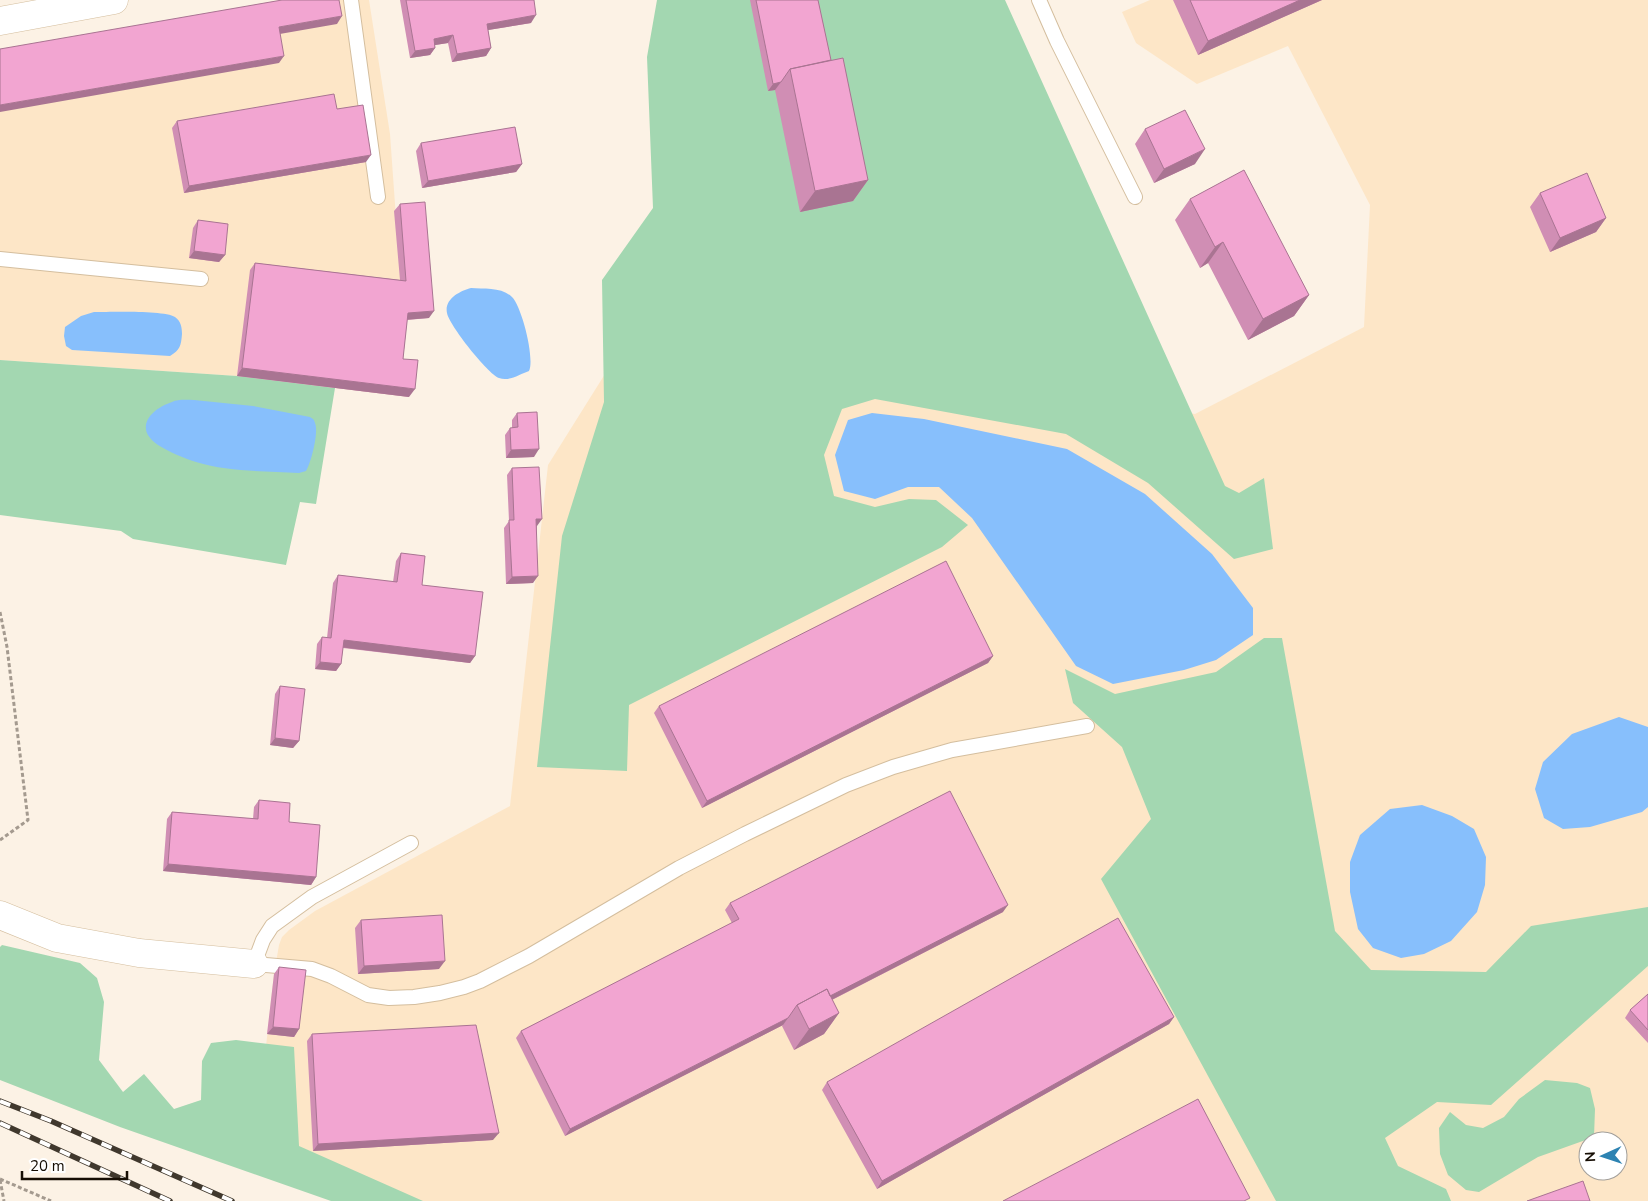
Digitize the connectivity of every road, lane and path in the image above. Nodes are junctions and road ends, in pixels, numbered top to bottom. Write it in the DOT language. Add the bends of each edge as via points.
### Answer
graph roads {
  1 [pos="114,0"];
  2 [pos="351,0"];
  3 [pos="1039,0"];
  4 [pos="45,6"];
  5 [pos="0,21"];
  6 [pos="378,196"];
  7 [pos="1134,197"];
  8 [pos="0,259"];
  9 [pos="201,279"];
  10 [pos="0,612"];
  11 [pos="1088,726"];
  12 [pos="0,840"];
  13 [pos="411,843"];
  14 [pos="0,915"];
  15 [pos="254,964"];
  16 [pos="0,1180"];
  17 [pos="4,1201"];
  18 [pos="51,1201"];
  1 -- 4 [label="street"];
  2 -- 6 [label="lane"];
  3 -- 7 [label="lane"];
  4 -- 5 [label="street"];
  8 -- 9 [label="lane"];
  10 -- 12 [label="path" via="28,820"];
  11 -- 15 [label="lane" via="952,750 893,767 846,786 687,864 529,956 464,987 414,997 389,998 368,995 312,969"];
  13 -- 15 [label="lane" via="312,897 272,926"];
  14 -- 15 [label="street" via="56,938 139,953"];
  16 -- 17 [label="path"];
  16 -- 18 [label="path"];
}
